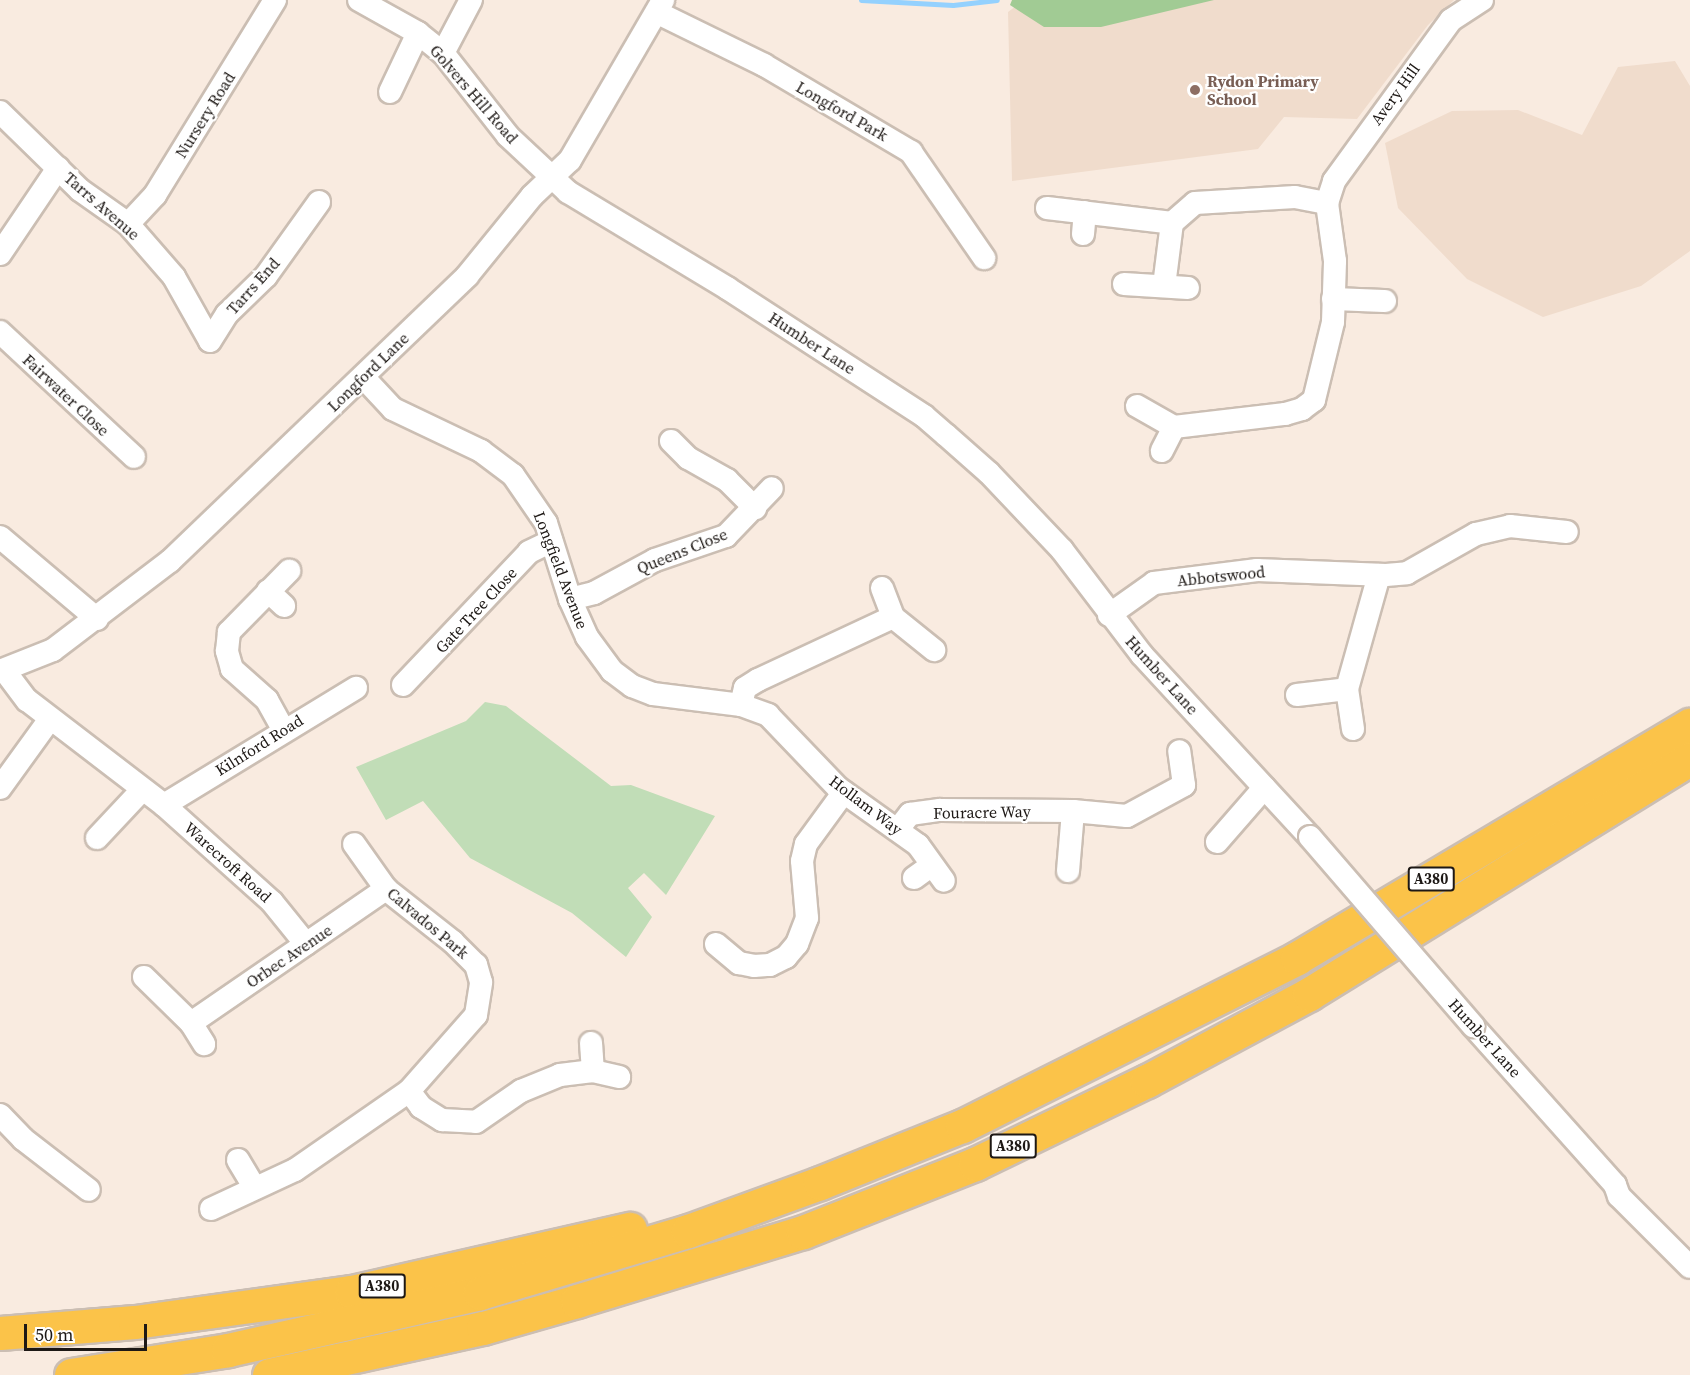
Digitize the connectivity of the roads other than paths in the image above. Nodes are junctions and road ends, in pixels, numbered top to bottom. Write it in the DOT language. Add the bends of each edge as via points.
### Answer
graph roads {
  1 [pos="275,0"];
  2 [pos="358,0"];
  3 [pos="471,0"];
  4 [pos="1482,0"];
  5 [pos="661,6"];
  6 [pos="418,33"];
  7 [pos="443,53"];
  8 [pos="390,92"];
  9 [pos="0,112"];
  10 [pos="58,168"];
  11 [pos="552,178"];
  12 [pos="319,202"];
  13 [pos="1328,203"];
  14 [pos="1047,208"];
  15 [pos="1172,223"];
  16 [pos="128,224"];
  17 [pos="0,254"];
  18 [pos="984,258"];
  19 [pos="1124,284"];
  20 [pos="1164,286"];
  21 [pos="1188,288"];
  22 [pos="1333,299"];
  23 [pos="1386,301"];
  24 [pos="0,332"];
  25 [pos="210,341"];
  26 [pos="364,378"];
  27 [pos="1137,406"];
  28 [pos="1174,427"];
  29 [pos="672,441"];
  30 [pos="1162,451"];
  31 [pos="134,457"];
  32 [pos="772,488"];
  33 [pos="755,508"];
  34 [pos="1567,532"];
  35 [pos="0,537"];
  36 [pos="552,541"];
  37 [pos="289,571"];
  38 [pos="1379,575"];
  39 [pos="882,588"];
  40 [pos="570,599"];
  41 [pos="1109,615"];
  42 [pos="893,617"];
  43 [pos="97,619"];
  44 [pos="934,650"];
  45 [pos="2,671"];
  46 [pos="404,685"];
  47 [pos="356,688"];
  48 [pos="1347,689"];
  49 [pos="1297,695"];
  50 [pos="741,705"];
  51 [pos="50,719"];
  52 [pos="1690,725"];
  53 [pos="283,729"];
  54 [pos="1353,729"];
  55 [pos="1179,751"];
  56 [pos="1690,759"];
  57 [pos="0,788"];
  58 [pos="1264,788"];
  59 [pos="141,790"];
  60 [pos="844,792"];
  61 [pos="164,805"];
  62 [pos="1072,811"];
  63 [pos="899,828"];
  64 [pos="97,838"];
  65 [pos="1216,842"];
  66 [pos="354,844"];
  67 [pos="1068,871"];
  68 [pos="914,878"];
  69 [pos="386,890"];
  70 [pos="306,944"];
  71 [pos="716,945"];
  72 [pos="144,977"];
  73 [pos="191,1023"];
  74 [pos="591,1042"];
  75 [pos="204,1044"];
  76 [pos="593,1071"];
  77 [pos="619,1077"];
  78 [pos="409,1091"];
  79 [pos="0,1115"];
  80 [pos="238,1160"];
  81 [pos="254,1187"];
  82 [pos="89,1190"];
  83 [pos="759,1207"];
  84 [pos="211,1209"];
  85 [pos="1690,1267"];
  86 [pos="577,1301"];
  87 [pos="0,1333"];
  88 [pos="71,1375"];
  89 [pos="269,1375"];
  90 [pos="381,1375"];
  1 -- 16 [label="street, Nursery Road" via="155,195"];
  2 -- 6 [label="street, Golvers Hill Road"];
  3 -- 7 [label="street"];
  4 -- 13 [label="street, Avery Hill" via="1451,21 1430,47 1344,164"];
  5 -- 11 [label="street, Longford Lane" via="570,160"];
  5 -- 18 [label="street, Longford Park" via="911,152"];
  6 -- 7 [label="street, Golvers Hill Road"];
  6 -- 8 [label="street"];
  7 -- 11 [label="street, Golvers Hill Road" via="507,136"];
  9 -- 10 [label="street, Tarrs Avenue"];
  10 -- 16 [label="street, Tarrs Avenue" via="80,190"];
  10 -- 17 [label="street"];
  11 -- 26 [label="street, Longford Lane" via="467,276"];
  11 -- 41 [label="street, Humber Lane" via="568,192 727,288 924,416 989,473 1062,550"];
  12 -- 25 [label="street, Tarrs End" via="266,276 227,314"];
  13 -- 15 [label="street" via="1295,197 1195,203"];
  13 -- 22 [label="street, Avery Hill" via="1335,261"];
  14 -- 15 [label="street" via="1084,223"];
  15 -- 20 [label="street"];
  16 -- 25 [label="street, Tarrs Avenue" via="174,277"];
  19 -- 20 [label="street"];
  20 -- 21 [label="street"];
  22 -- 23 [label="street"];
  22 -- 28 [label="street, Avery Hill" via="1320,387 1309,406 1285,414"];
  24 -- 31 [label="street, Fairwater Close"];
  26 -- 36 [label="street, Longfield Avenue" via="393,409 481,451 513,475 531,497"];
  26 -- 43 [label="street, Longford Lane" via="170,561"];
  27 -- 28 [label="street"];
  28 -- 30 [label="street"];
  29 -- 33 [label="street" via="688,458 727,480"];
  32 -- 33 [label="street, Queens Close"];
  33 -- 40 [label="street, Queens Close" via="726,536 655,560 594,592"];
  34 -- 38 [label="street, Abbotswood" via="1510,526 1476,534 1407,573"];
  35 -- 43 [label="street"];
  36 -- 40 [label="street, Longfield Avenue"];
  36 -- 46 [label="street, Gate Tree Close" via="529,552"];
  37 -- 53 [label="street" via="276,599 229,632 226,651 232,669 267,700"];
  38 -- 41 [label="street, Abbotswood" via="1257,570 1154,583"];
  38 -- 48 [label="street"];
  39 -- 42 [label="street"];
  40 -- 50 [label="street, Longfield Avenue" via="587,637 612,670 632,686 653,694"];
  41 -- 58 [label="street, Humber Lane"];
  42 -- 44 [label="street"];
  42 -- 50 [label="street" via="758,680 745,688"];
  43 -- 45 [label="street, Longford Lane" via="53,650"];
  45 -- 51 [label="street, Warecroft Road"];
  47 -- 53 [label="street, Kilnford Road"];
  48 -- 49 [label="street"];
  48 -- 54 [label="street"];
  50 -- 60 [label="street, Hollam Way" via="768,715"];
  51 -- 57 [label="street"];
  51 -- 59 [label="street, Warecroft Road"];
  52 -- 83 [label="highway, A380" via="1297,958 1168,1026 962,1126"];
  53 -- 61 [label="street, Kilnford Road"];
  55 -- 62 [label="street, Fouracre Way" via="1184,785 1127,816"];
  56 -- 86 [label="highway, A380" via="1309,994 1104,1102 975,1164 803,1232"];
  58 -- 65 [label="street"];
  58 -- 85 [label="street, Humber Lane, bridge" via="1615,1185 1619,1196"];
  59 -- 61 [label="street, Warecroft Road"];
  59 -- 64 [label="street"];
  60 -- 63 [label="street, Hollam Way"];
  60 -- 71 [label="street" via="806,844 802,861 807,918 797,944 786,957 770,965 754,966 739,963"];
  61 -- 70 [label="street, Warecroft Road" via="272,902"];
  62 -- 63 [label="street, Fouracre Way" via="940,810 910,814"];
  62 -- 67 [label="street"];
  63 -- 68 [label="street, Hollam Way" via="938,873"];
  66 -- 69 [label="street, Calvados Park"];
  69 -- 70 [label="street, Orbec Avenue"];
  69 -- 78 [label="street, Calvados Park" via="469,956 481,982 476,1015"];
  70 -- 73 [label="street, Orbec Avenue"];
  72 -- 73 [label="street"];
  73 -- 75 [label="street"];
  74 -- 76 [label="street"];
  76 -- 77 [label="street"];
  76 -- 78 [label="street" via="560,1075 521,1091 476,1122 442,1120 421,1107"];
  78 -- 81 [label="street, Calvados Park" via="295,1170"];
  79 -- 82 [label="street" via="23,1139"];
  80 -- 81 [label="street"];
  81 -- 84 [label="street, Calvados Park"];
  83 -- 87 [label="highway, A380" via="622,1230 352,1292 135,1322"];
  83 -- 88 [label="highway, A380" via="562,1270 414,1310 228,1350"];
  86 -- 89 [label="highway, A380" via="483,1328"];
  86 -- 90 [label="highway, A380" via="495,1340"];
}
